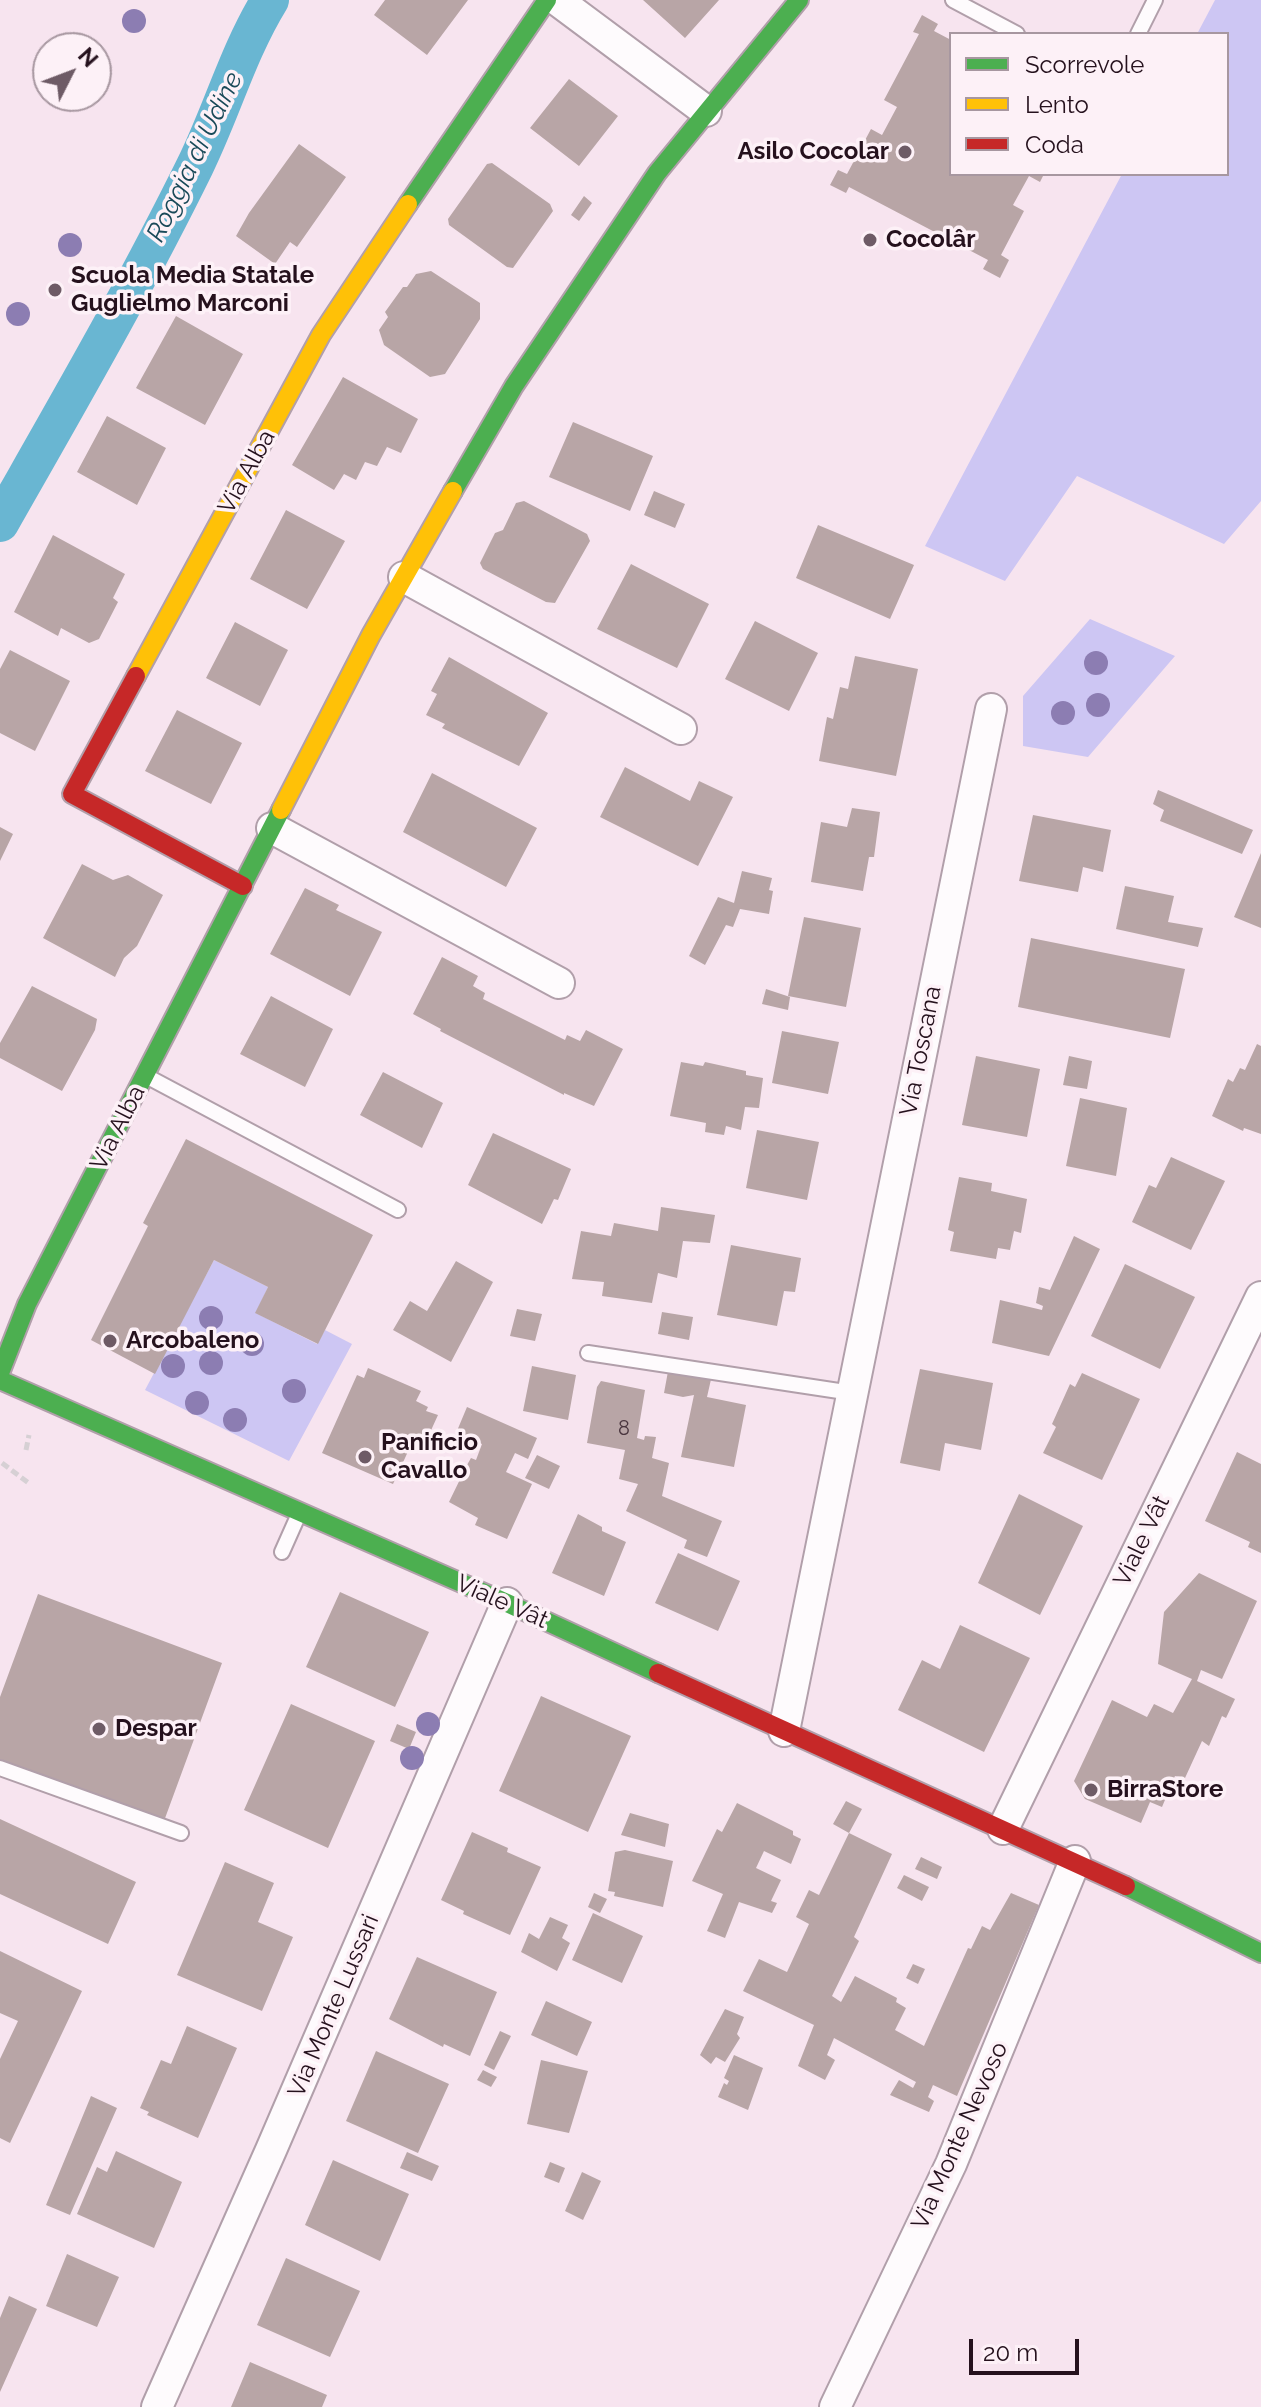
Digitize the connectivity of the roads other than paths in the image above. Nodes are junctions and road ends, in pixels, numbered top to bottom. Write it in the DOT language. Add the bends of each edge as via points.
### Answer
graph roads {
  1 [pos="547,0"];
  2 [pos="557,0"];
  3 [pos="799,0"];
  4 [pos="953,0"];
  5 [pos="1155,0"];
  6 [pos="1013,32"];
  7 [pos="1139,32"];
  8 [pos="706,111"];
  9 [pos="404,577"];
  10 [pos="991,709"];
  11 [pos="681,729"];
  12 [pos="272,828"];
  13 [pos="243,886"];
  14 [pos="559,983"];
  15 [pos="145,1075"];
  16 [pos="398,1210"];
  17 [pos="1261,1297"];
  18 [pos="588,1353"];
  19 [pos="0,1373"];
  20 [pos="0,1380"];
  21 [pos="852,1393"];
  22 [pos="300,1512"];
  23 [pos="282,1552"];
  24 [pos="507,1603"];
  25 [pos="784,1731"];
  26 [pos="0,1768"];
  27 [pos="1003,1829"];
  28 [pos="181,1833"];
  29 [pos="1075,1861"];
  30 [pos="1253,1942"];
  31 [pos="1261,1953"];
  32 [pos="157,2407"];
  33 [pos="835,2407"];
  1 -- 13 [label="main road, Via Alba" via="321,335 72,794"];
  2 -- 8 [label="street"];
  3 -- 8 [label="main road, Via Alba"];
  4 -- 6 [label="lane"];
  5 -- 7 [label="lane"];
  8 -- 9 [label="main road, Via Alba" via="657,173 514,386"];
  9 -- 11 [label="street"];
  9 -- 12 [label="main road, Via Alba"];
  10 -- 21 [label="street, Via Toscana"];
  12 -- 13 [label="main road, Via Alba"];
  12 -- 14 [label="street"];
  13 -- 15 [label="main road, Via Alba"];
  15 -- 16 [label="lane"];
  15 -- 19 [label="main road, Via Alba" via="27,1304"];
  17 -- 27 [label="street, Viale Vât"];
  18 -- 21 [label="lane"];
  20 -- 22 [label="main road, Viale Vât"];
  21 -- 25 [label="street, Via Toscana"];
  22 -- 23 [label="lane"];
  22 -- 24 [label="main road, Viale Vât"];
  24 -- 25 [label="main road, Viale Vât"];
  24 -- 32 [label="street, Via Monte Lussari"];
  25 -- 27 [label="main road, Viale Vât"];
  26 -- 28 [label="lane"];
  27 -- 29 [label="main road, Viale Vât"];
  29 -- 30 [label="main road, Viale Vât"];
  29 -- 33 [label="street, Via Monte Nevoso" via="951,2164"];
  30 -- 31 [label="main road, Viale Vât"];
}
